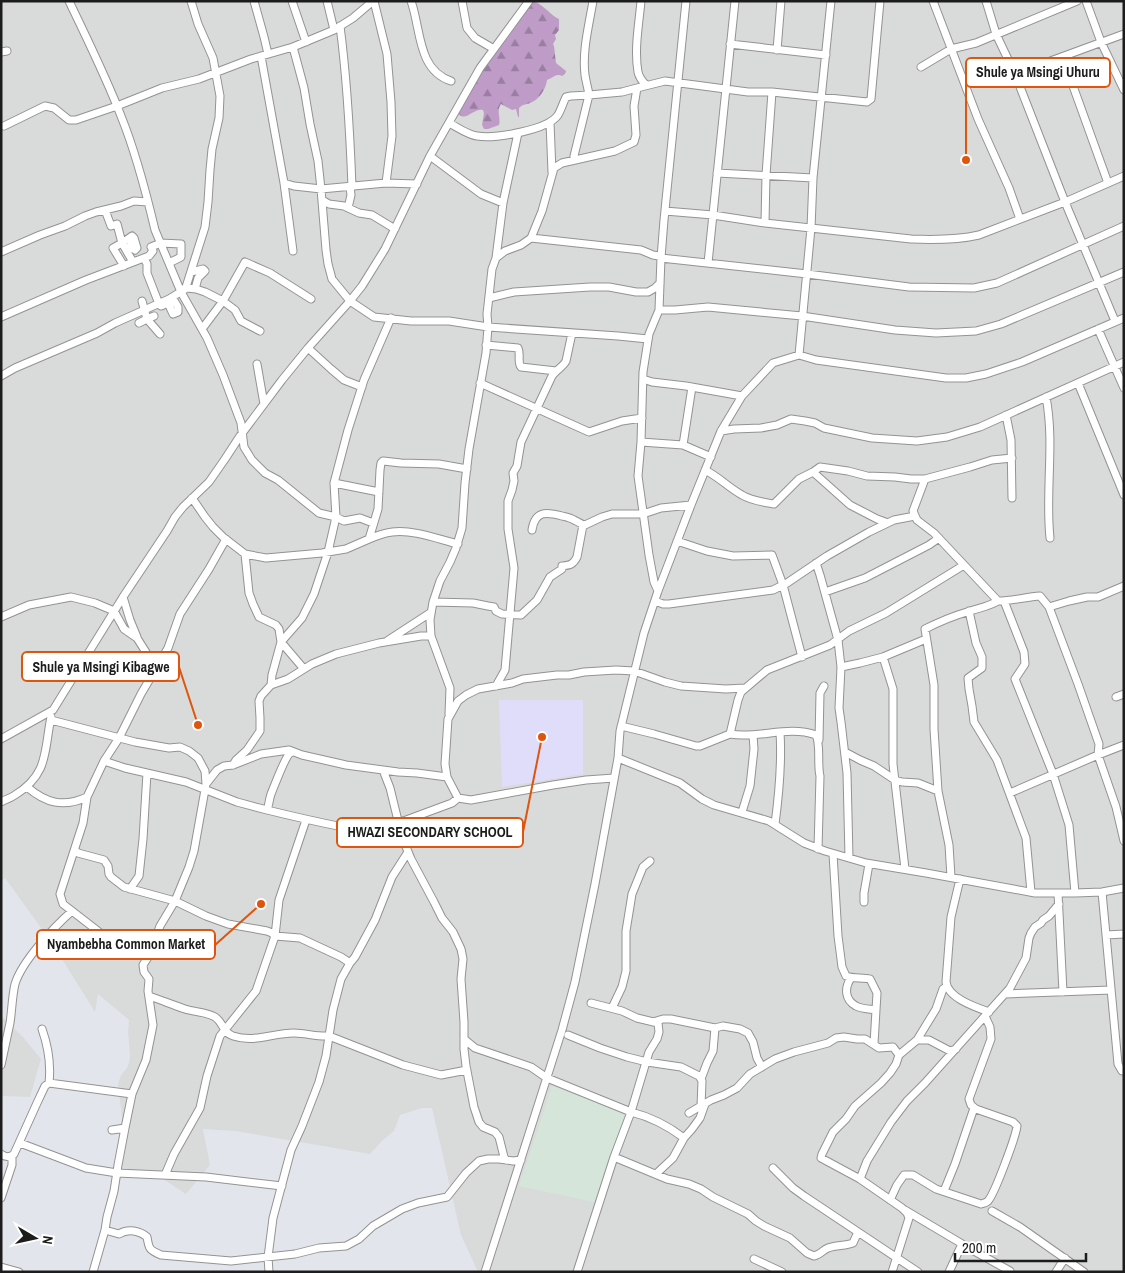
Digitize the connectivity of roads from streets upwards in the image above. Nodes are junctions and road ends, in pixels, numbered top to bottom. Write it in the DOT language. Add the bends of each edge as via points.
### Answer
graph roads {
  1 [pos="69,1"];
  2 [pos="191,1"];
  3 [pos="254,1"];
  4 [pos="292,1"];
  5 [pos="326,1"];
  6 [pos="373,1"];
  7 [pos="412,1"];
  8 [pos="462,1"];
  9 [pos="529,1"];
  10 [pos="593,1"];
  11 [pos="642,1"];
  12 [pos="686,1"];
  13 [pos="735,1"];
  14 [pos="781,1"];
  15 [pos="831,1"];
  16 [pos="880,1"];
  17 [pos="932,1"];
  18 [pos="986,1"];
  19 [pos="1077,1"];
  20 [pos="1086,1"];
  21 [pos="337,28"];
  22 [pos="996,34"];
  23 [pos="1124,34"];
  24 [pos="306,42"];
  25 [pos="1101,42"];
  26 [pos="730,44"];
  27 [pos="294,47"];
  28 [pos="494,49"];
  29 [pos="952,49"];
  30 [pos="777,50"];
  31 [pos="264,55"];
  32 [pos="826,55"];
  33 [pos="1065,56"];
  34 [pos="921,66"];
  35 [pos="216,72"];
  36 [pos="1015,74"];
  37 [pos="451,80"];
  38 [pos="678,83"];
  39 [pos="646,85"];
  40 [pos="637,88"];
  41 [pos="725,89"];
  42 [pos="1124,90"];
  43 [pos="772,92"];
  44 [pos="589,95"];
  45 [pos="822,97"];
  46 [pos="117,106"];
  47 [pos="1,117"];
  48 [pos="550,122"];
  49 [pos="449,123"];
  50 [pos="3,126"];
  51 [pos="518,133"];
  52 [pos="430,156"];
  53 [pos="574,160"];
  54 [pos="552,173"];
  55 [pos="717,173"];
  56 [pos="766,175"];
  57 [pos="1124,176"];
  58 [pos="813,178"];
  59 [pos="284,183"];
  60 [pos="386,183"];
  61 [pos="1108,183"];
  62 [pos="417,184"];
  63 [pos="351,187"];
  64 [pos="321,189"];
  65 [pos="322,200"];
  66 [pos="148,202"];
  67 [pos="1065,202"];
  68 [pos="504,203"];
  69 [pos="348,208"];
  70 [pos="105,210"];
  71 [pos="665,211"];
  72 [pos="713,215"];
  73 [pos="1020,219"];
  74 [pos="765,223"];
  75 [pos="1124,226"];
  76 [pos="811,228"];
  77 [pos="395,229"];
  78 [pos="531,238"];
  79 [pos="134,242"];
  80 [pos="122,243"];
  81 [pos="161,243"];
  82 [pos="1083,244"];
  83 [pos="293,251"];
  84 [pos="1,252"];
  85 [pos="661,256"];
  86 [pos="144,258"];
  87 [pos="496,258"];
  88 [pos="133,262"];
  89 [pos="708,262"];
  90 [pos="169,263"];
  91 [pos="124,266"];
  92 [pos="190,272"];
  93 [pos="1124,272"];
  94 [pos="807,274"];
  95 [pos="660,283"];
  96 [pos="1098,283"];
  97 [pos="195,289"];
  98 [pos="181,292"];
  99 [pos="172,298"];
  100 [pos="489,298"];
  101 [pos="311,299"];
  102 [pos="142,301"];
  103 [pos="223,301"];
  104 [pos="350,301"];
  105 [pos="159,304"];
  106 [pos="145,310"];
  107 [pos="659,310"];
  108 [pos="802,316"];
  109 [pos="1,317"];
  110 [pos="150,318"];
  111 [pos="391,318"];
  112 [pos="1124,318"];
  113 [pos="1115,321"];
  114 [pos="139,323"];
  115 [pos="488,327"];
  116 [pos="202,329"];
  117 [pos="1098,329"];
  118 [pos="260,331"];
  119 [pos="572,333"];
  120 [pos="160,334"];
  121 [pos="648,339"];
  122 [pos="486,345"];
  123 [pos="308,348"];
  124 [pos="799,355"];
  125 [pos="1124,362"];
  126 [pos="256,364"];
  127 [pos="1114,367"];
  128 [pos="556,371"];
  129 [pos="1,376"];
  130 [pos="643,379"];
  131 [pos="480,383"];
  132 [pos="1078,383"];
  133 [pos="362,387"];
  134 [pos="692,387"];
  135 [pos="1124,388"];
  136 [pos="742,396"];
  137 [pos="1046,397"];
  138 [pos="264,404"];
  139 [pos="537,408"];
  140 [pos="1006,415"];
  141 [pos="642,418"];
  142 [pos="721,431"];
  143 [pos="242,433"];
  144 [pos="641,442"];
  145 [pos="683,445"];
  146 [pos="711,457"];
  147 [pos="1012,458"];
  148 [pos="467,469"];
  149 [pos="705,470"];
  150 [pos="813,472"];
  151 [pos="925,478"];
  152 [pos="334,483"];
  153 [pos="379,492"];
  154 [pos="1124,495"];
  155 [pos="192,498"];
  156 [pos="1012,498"];
  157 [pos="691,505"];
  158 [pos="643,514"];
  159 [pos="915,516"];
  160 [pos="336,517"];
  161 [pos="373,523"];
  162 [pos="888,523"];
  163 [pos="583,525"];
  164 [pos="532,530"];
  165 [pos="939,538"];
  166 [pos="1050,538"];
  167 [pos="226,539"];
  168 [pos="369,539"];
  169 [pos="677,541"];
  170 [pos="458,544"];
  171 [pos="328,552"];
  172 [pos="245,554"];
  173 [pos="816,564"];
  174 [pos="964,565"];
  175 [pos="783,585"];
  176 [pos="1124,586"];
  177 [pos="658,591"];
  178 [pos="825,592"];
  179 [pos="123,596"];
  180 [pos="655,601"];
  181 [pos="1001,601"];
  182 [pos="433,602"];
  183 [pos="1048,607"];
  184 [pos="114,611"];
  185 [pos="969,611"];
  186 [pos="430,613"];
  187 [pos="509,614"];
  188 [pos="1,617"];
  189 [pos="431,636"];
  190 [pos="137,638"];
  191 [pos="926,639"];
  192 [pos="838,640"];
  193 [pos="281,642"];
  194 [pos="385,642"];
  195 [pos="802,657"];
  196 [pos="884,657"];
  197 [pos="157,665"];
  198 [pos="841,666"];
  199 [pos="304,669"];
  200 [pos="634,671"];
  201 [pos="271,685"];
  202 [pos="496,686"];
  203 [pos="824,686"];
  204 [pos="745,688"];
  205 [pos="1124,694"];
  206 [pos="1116,697"];
  207 [pos="53,710"];
  208 [pos="448,719"];
  209 [pos="51,720"];
  210 [pos="622,726"];
  211 [pos="780,732"];
  212 [pos="730,734"];
  213 [pos="753,735"];
  214 [pos="119,738"];
  215 [pos="1,739"];
  216 [pos="819,740"];
  217 [pos="1124,745"];
  218 [pos="293,752"];
  219 [pos="845,752"];
  220 [pos="1098,755"];
  221 [pos="618,758"];
  222 [pos="104,761"];
  223 [pos="233,765"];
  224 [pos="383,770"];
  225 [pos="147,773"];
  226 [pos="1053,774"];
  227 [pos="447,778"];
  228 [pos="614,778"];
  229 [pos="895,780"];
  230 [pos="191,784"];
  231 [pos="205,784"];
  232 [pos="27,787"];
  233 [pos="938,791"];
  234 [pos="1010,793"];
  235 [pos="87,797"];
  236 [pos="458,798"];
  237 [pos="1,802"];
  238 [pos="267,810"];
  239 [pos="742,812"];
  240 [pos="306,820"];
  241 [pos="398,823"];
  242 [pos="775,824"];
  243 [pos="402,837"];
  244 [pos="1124,841"];
  245 [pos="818,848"];
  246 [pos="75,850"];
  247 [pos="408,852"];
  248 [pos="833,854"];
  249 [pos="849,858"];
  250 [pos="650,861"];
  251 [pos="869,864"];
  252 [pos="905,869"];
  253 [pos="951,877"];
  254 [pos="960,879"];
  255 [pos="1124,888"];
  256 [pos="130,889"];
  257 [pos="1031,892"];
  258 [pos="1102,892"];
  259 [pos="1058,893"];
  260 [pos="1075,893"];
  261 [pos="176,901"];
  262 [pos="864,902"];
  263 [pos="1059,904"];
  264 [pos="72,911"];
  265 [pos="157,934"];
  266 [pos="1124,934"];
  267 [pos="1106,935"];
  268 [pos="275,936"];
  269 [pos="350,963"];
  270 [pos="851,978"];
  271 [pos="946,986"];
  272 [pos="1111,990"];
  273 [pos="1063,992"];
  274 [pos="1004,994"];
  275 [pos="148,996"];
  276 [pos="592,1003"];
  277 [pos="612,1008"];
  278 [pos="876,1010"];
  279 [pos="987,1014"];
  280 [pos="653,1022"];
  281 [pos="715,1028"];
  282 [pos="42,1029"];
  283 [pos="225,1030"];
  284 [pos="568,1035"];
  285 [pos="329,1036"];
  286 [pos="464,1039"];
  287 [pos="917,1040"];
  288 [pos="874,1044"];
  289 [pos="956,1048"];
  290 [pos="899,1055"];
  291 [pos="647,1062"];
  292 [pos="1,1065"];
  293 [pos="762,1067"];
  294 [pos="467,1070"];
  295 [pos="1124,1071"];
  296 [pos="547,1078"];
  297 [pos="701,1078"];
  298 [pos="49,1082"];
  299 [pos="132,1094"];
  300 [pos="703,1105"];
  301 [pos="974,1108"];
  302 [pos="631,1112"];
  303 [pos="689,1113"];
  304 [pos="125,1128"];
  305 [pos="112,1130"];
  306 [pos="684,1138"];
  307 [pos="20,1143"];
  308 [pos="1,1154"];
  309 [pos="12,1156"];
  310 [pos="614,1157"];
  311 [pos="506,1160"];
  312 [pos="521,1160"];
  313 [pos="773,1168"];
  314 [pos="117,1173"];
  315 [pos="656,1174"];
  316 [pos="166,1175"];
  317 [pos="860,1179"];
  318 [pos="282,1186"];
  319 [pos="944,1191"];
  320 [pos="1,1198"];
  321 [pos="890,1200"];
  322 [pos="902,1208"];
  323 [pos="992,1211"];
  324 [pos="105,1230"];
  325 [pos="858,1232"];
  326 [pos="962,1244"];
  327 [pos="896,1256"];
  328 [pos="268,1257"];
  329 [pos="1065,1258"];
  330 [pos="754,1259"];
  331 [pos="1,1267"];
  332 [pos="1010,1271"];
  333 [pos="19,1272"];
  334 [pos="93,1272"];
  335 [pos="269,1272"];
  336 [pos="485,1272"];
  337 [pos="577,1272"];
  338 [pos="782,1272"];
  339 [pos="892,1272"];
  340 [pos="918,1272"];
  341 [pos="949,1272"];
  342 [pos="1056,1272"];
  343 [pos="1084,1272"];
  1 -- 46 [label="street"];
  2 -- 35 [label="street"];
  3 -- 31 [label="street"];
  4 -- 24 [label="street"];
  5 -- 21 [label="street"];
  6 -- 21 [label="street"];
  6 -- 60 [label="street" via="387,54 391,102 392,136"];
  7 -- 37 [label="street" via="426,58 438,75"];
  8 -- 28 [label="street" via="467,28 475,38"];
  9 -- 28 [label="street"];
  10 -- 44 [label="street" via="585,58"];
  11 -- 39 [label="street" via="638,73"];
  12 -- 38 [label="street"];
  13 -- 26 [label="street"];
  14 -- 30 [label="street"];
  15 -- 32 [label="street"];
  16 -- 45 [label="street" via="871,99 866,102"];
  17 -- 29 [label="street"];
  18 -- 22 [label="street"];
  19 -- 22 [label="street"];
  20 -- 25 [label="street"];
  21 -- 24 [label="street"];
  21 -- 63 [label="street" via="347,90"];
  22 -- 29 [label="street"];
  22 -- 36 [label="street"];
  23 -- 25 [label="street"];
  24 -- 27 [label="street"];
  25 -- 33 [label="street"];
  25 -- 42 [label="street"];
  26 -- 30 [label="street"];
  26 -- 41 [label="street"];
  27 -- 31 [label="street"];
  27 -- 64 [label="street"];
  28 -- 49 [label="street"];
  29 -- 34 [label="street"];
  29 -- 73 [label="street"];
  30 -- 32 [label="street"];
  31 -- 35 [label="street"];
  31 -- 59 [label="street"];
  32 -- 45 [label="street"];
  33 -- 36 [label="street"];
  33 -- 61 [label="street"];
  35 -- 46 [label="street"];
  35 -- 92 [label="street" via="219,118 212,149 205,227"];
  36 -- 67 [label="street"];
  38 -- 39 [label="street" via="665,81"];
  38 -- 41 [label="street"];
  38 -- 71 [label="street"];
  39 -- 40 [label="street"];
  40 -- 44 [label="street"];
  40 -- 53 [label="street" via="634,142 615,151"];
  41 -- 43 [label="street"];
  41 -- 55 [label="street"];
  43 -- 45 [label="street"];
  43 -- 56 [label="street"];
  44 -- 48 [label="street" via="566,97 558,115"];
  44 -- 53 [label="street"];
  45 -- 58 [label="street"];
  46 -- 50 [label="street" via="69,120 54,108 45,106"];
  46 -- 66 [label="street"];
  47 -- 50 [label="street"];
  48 -- 51 [label="street"];
  48 -- 54 [label="street"];
  49 -- 51 [label="street" via="475,136"];
  49 -- 52 [label="street"];
  51 -- 68 [label="street"];
  52 -- 62 [label="street"];
  52 -- 68 [label="street" via="481,194"];
  53 -- 54 [label="street" via="557,166"];
  54 -- 78 [label="street"];
  55 -- 56 [label="street"];
  55 -- 72 [label="street"];
  56 -- 58 [label="street"];
  56 -- 74 [label="street"];
  57 -- 61 [label="street"];
  58 -- 76 [label="street"];
  59 -- 64 [label="street"];
  59 -- 83 [label="street"];
  60 -- 62 [label="street"];
  60 -- 63 [label="street"];
  61 -- 67 [label="street"];
  62 -- 77 [label="street"];
  63 -- 64 [label="street"];
  63 -- 69 [label="street"];
  64 -- 65 [label="street"];
  65 -- 69 [label="street"];
  65 -- 104 [label="street" via="332,279"];
  66 -- 70 [label="street" via="134,201"];
  66 -- 81 [label="street"];
  67 -- 73 [label="street"];
  67 -- 82 [label="street"];
  68 -- 87 [label="street"];
  69 -- 77 [label="street" via="372,215"];
  70 -- 80 [label="street" via="111,226 117,224"];
  70 -- 84 [label="street"];
  71 -- 72 [label="street"];
  71 -- 85 [label="street"];
  72 -- 74 [label="street"];
  72 -- 89 [label="street"];
  73 -- 76 [label="street" via="967,238 931,240"];
  74 -- 76 [label="street"];
  75 -- 82 [label="street"];
  76 -- 94 [label="street"];
  77 -- 104 [label="street" via="373,270"];
  78 -- 85 [label="street" via="641,250"];
  78 -- 87 [label="street"];
  79 -- 80 [label="street" via="132,236"];
  80 -- 88 [label="street"];
  80 -- 91 [label="street" via="113,248"];
  81 -- 86 [label="street" via="151,247 153,252"];
  81 -- 90 [label="street"];
  81 -- 90 [label="street" via="181,244 181,257"];
  82 -- 94 [label="street" via="997,282 974,288 909,286"];
  82 -- 96 [label="street"];
  85 -- 89 [label="street"];
  85 -- 95 [label="street"];
  86 -- 88 [label="street"];
  86 -- 105 [label="street"];
  87 -- 100 [label="street"];
  88 -- 91 [label="street"];
  89 -- 94 [label="street"];
  90 -- 98 [label="street"];
  91 -- 109 [label="street"];
  92 -- 97 [label="street" via="204,271"];
  92 -- 98 [label="street" via="186,287"];
  93 -- 96 [label="street"];
  94 -- 108 [label="street"];
  95 -- 100 [label="street" via="648,292 609,287 514,292"];
  95 -- 107 [label="street"];
  96 -- 108 [label="street" via="976,332 895,330"];
  96 -- 113 [label="street"];
  97 -- 98 [label="street" via="187,288"];
  97 -- 103 [label="street"];
  98 -- 99 [label="street"];
  98 -- 116 [label="street"];
  99 -- 105 [label="street"];
  99 -- 105 [label="street" via="178,312 173,314 168,303"];
  100 -- 115 [label="street"];
  101 -- 103 [label="street" via="270,273 245,262"];
  102 -- 106 [label="street"];
  103 -- 116 [label="street"];
  103 -- 118 [label="street" via="235,310 241,320"];
  104 -- 111 [label="street" via="374,317"];
  104 -- 123 [label="street"];
  105 -- 106 [label="street"];
  106 -- 110 [label="street"];
  106 -- 129 [label="street" via="133,311 97,333"];
  107 -- 108 [label="street" via="708,307"];
  107 -- 121 [label="street"];
  108 -- 124 [label="street"];
  110 -- 114 [label="street"];
  110 -- 120 [label="street"];
  111 -- 115 [label="street"];
  111 -- 133 [label="street"];
  112 -- 113 [label="street"];
  113 -- 117 [label="street"];
  115 -- 119 [label="street"];
  115 -- 122 [label="street"];
  116 -- 143 [label="street" via="229,389"];
  117 -- 124 [label="street" via="1022,362 966,378 946,378"];
  117 -- 127 [label="street"];
  119 -- 121 [label="street"];
  119 -- 128 [label="street" via="566,361"];
  121 -- 130 [label="street"];
  122 -- 128 [label="street" via="518,348 521,367"];
  122 -- 131 [label="street"];
  123 -- 133 [label="street" via="330,370"];
  123 -- 138 [label="street"];
  124 -- 136 [label="street" via="773,363"];
  125 -- 127 [label="street"];
  126 -- 138 [label="street"];
  127 -- 132 [label="street"];
  127 -- 135 [label="street"];
  128 -- 139 [label="street"];
  130 -- 134 [label="street"];
  130 -- 141 [label="street"];
  131 -- 139 [label="street"];
  131 -- 148 [label="street"];
  132 -- 137 [label="street"];
  132 -- 154 [label="street"];
  133 -- 152 [label="street"];
  134 -- 136 [label="street"];
  134 -- 145 [label="street"];
  136 -- 142 [label="street"];
  137 -- 140 [label="street"];
  137 -- 166 [label="street" via="1050,425"];
  138 -- 143 [label="street"];
  139 -- 141 [label="street" via="589,432"];
  139 -- 187 [label="street" via="521,442 508,501 508,530 514,568"];
  140 -- 142 [label="street" via="947,437 917,441 864,437 824,428 806,420 791,419 768,427"];
  140 -- 147 [label="street"];
  141 -- 144 [label="street"];
  142 -- 146 [label="street"];
  143 -- 155 [label="street" via="209,482"];
  143 -- 160 [label="street" via="245,451 265,473 319,513"];
  144 -- 145 [label="street"];
  144 -- 158 [label="street" via="638,476"];
  145 -- 146 [label="street"];
  146 -- 149 [label="street"];
  147 -- 151 [label="street" via="992,460"];
  147 -- 156 [label="street"];
  148 -- 153 [label="street" via="383,461"];
  148 -- 170 [label="street"];
  149 -- 150 [label="street" via="743,495 774,504 799,479"];
  149 -- 157 [label="street"];
  150 -- 151 [label="street" via="820,467 867,476"];
  150 -- 162 [label="street" via="850,505"];
  151 -- 159 [label="street" via="913,512"];
  152 -- 153 [label="street"];
  152 -- 160 [label="street"];
  153 -- 161 [label="street"];
  155 -- 167 [label="street"];
  155 -- 179 [label="street"];
  157 -- 158 [label="street" via="661,508"];
  157 -- 169 [label="street"];
  158 -- 163 [label="street" via="612,514"];
  158 -- 177 [label="street"];
  159 -- 162 [label="street"];
  159 -- 165 [label="street"];
  160 -- 161 [label="street" via="344,521 360,518"];
  160 -- 171 [label="street"];
  161 -- 168 [label="street"];
  162 -- 173 [label="street" via="847,543"];
  163 -- 164 [label="street" via="574,519 546,513 535,519"];
  163 -- 187 [label="street" via="575,562 562,566 550,577 537,600 521,615"];
  165 -- 174 [label="street"];
  165 -- 178 [label="street" via="864,578"];
  167 -- 172 [label="street"];
  167 -- 197 [label="street" via="180,614 168,648"];
  168 -- 170 [label="street" via="392,532 407,532"];
  168 -- 171 [label="street"];
  169 -- 175 [label="street" via="733,556 772,556"];
  169 -- 177 [label="street"];
  170 -- 182 [label="street"];
  171 -- 172 [label="street" via="266,558"];
  171 -- 193 [label="street" via="302,618"];
  172 -- 193 [label="street" via="253,604 260,617 279,629"];
  173 -- 175 [label="street"];
  173 -- 178 [label="street"];
  174 -- 181 [label="street"];
  174 -- 192 [label="street"];
  175 -- 180 [label="street" via="764,592 663,604"];
  175 -- 195 [label="street"];
  176 -- 183 [label="street" via="1098,597"];
  177 -- 180 [label="street"];
  178 -- 192 [label="street"];
  179 -- 184 [label="street"];
  179 -- 190 [label="street"];
  180 -- 200 [label="street"];
  181 -- 183 [label="street" via="1040,596"];
  181 -- 185 [label="street"];
  181 -- 226 [label="street" via="1024,652 1025,664 1015,679"];
  182 -- 186 [label="street"];
  182 -- 187 [label="street" via="473,602"];
  183 -- 220 [label="street" via="1099,744"];
  184 -- 188 [label="street" via="71,597 29,605"];
  184 -- 190 [label="street" via="124,629"];
  184 -- 207 [label="street"];
  185 -- 191 [label="street" via="926,629"];
  185 -- 234 [label="street" via="982,657 982,668 968,678 974,722 997,760"];
  186 -- 189 [label="street"];
  186 -- 194 [label="street"];
  187 -- 202 [label="street" via="505,670"];
  189 -- 194 [label="street"];
  189 -- 208 [label="street" via="450,688"];
  190 -- 197 [label="street"];
  191 -- 196 [label="street"];
  191 -- 233 [label="street" via="934,684"];
  192 -- 195 [label="street"];
  192 -- 198 [label="street"];
  193 -- 199 [label="street"];
  193 -- 201 [label="street"];
  194 -- 199 [label="street" via="336,654"];
  195 -- 204 [label="street" via="767,670"];
  196 -- 198 [label="street"];
  196 -- 229 [label="street" via="893,689"];
  197 -- 214 [label="street"];
  198 -- 219 [label="street" via="839,708"];
  199 -- 201 [label="street"];
  200 -- 202 [label="street" via="584,672 523,679"];
  200 -- 204 [label="street" via="681,686"];
  200 -- 210 [label="street"];
  201 -- 223 [label="street" via="259,701 260,731"];
  202 -- 208 [label="street" via="466,695 458,701"];
  203 -- 216 [label="street" via="820,693"];
  204 -- 212 [label="street" via="738,700"];
  205 -- 206 [label="street"];
  207 -- 209 [label="street"];
  207 -- 215 [label="street"];
  208 -- 227 [label="street"];
  209 -- 214 [label="street"];
  209 -- 232 [label="street" via="44,761"];
  210 -- 212 [label="street" via="696,746"];
  210 -- 221 [label="street"];
  211 -- 213 [label="street"];
  211 -- 216 [label="street" via="808,732"];
  211 -- 242 [label="street" via="779,799"];
  212 -- 213 [label="street"];
  213 -- 239 [label="street" via="750,786"];
  214 -- 222 [label="street"];
  214 -- 231 [label="street" via="168,748 180,747 190,752 205,771"];
  216 -- 245 [label="street"];
  217 -- 220 [label="street"];
  218 -- 223 [label="street" via="261,754"];
  218 -- 224 [label="street"];
  218 -- 238 [label="street" via="283,765"];
  219 -- 229 [label="street"];
  219 -- 249 [label="street"];
  220 -- 226 [label="street"];
  220 -- 244 [label="street"];
  221 -- 228 [label="street"];
  221 -- 239 [label="street" via="680,783 714,805"];
  222 -- 225 [label="street"];
  222 -- 235 [label="street"];
  223 -- 231 [label="street" via="217,770"];
  224 -- 227 [label="street"];
  224 -- 241 [label="street"];
  225 -- 230 [label="street"];
  225 -- 256 [label="street" via="139,876"];
  226 -- 234 [label="street"];
  226 -- 260 [label="street" via="1069,825"];
  227 -- 236 [label="street"];
  228 -- 236 [label="street" via="471,800"];
  228 -- 296 [label="street" via="575,982"];
  229 -- 233 [label="street" via="918,783"];
  229 -- 252 [label="street"];
  230 -- 231 [label="street"];
  230 -- 231 [label="street"];
  231 -- 238 [label="street" via="237,802"];
  231 -- 261 [label="street" via="194,851"];
  232 -- 235 [label="street" via="42,798 63,804"];
  232 -- 237 [label="street"];
  233 -- 253 [label="street" via="949,845"];
  234 -- 257 [label="street" via="1026,838"];
  235 -- 246 [label="street"];
  236 -- 241 [label="street"];
  238 -- 240 [label="street"];
  239 -- 242 [label="street"];
  240 -- 243 [label="street"];
  240 -- 268 [label="street" via="278,900"];
  241 -- 243 [label="street"];
  242 -- 245 [label="street"];
  243 -- 247 [label="street"];
  245 -- 248 [label="street"];
  246 -- 256 [label="street" via="104,860 111,877"];
  246 -- 264 [label="street" via="60,894 63,904"];
  247 -- 269 [label="street" via="392,877 375,920"];
  247 -- 286 [label="street" via="461,949"];
  248 -- 249 [label="street"];
  248 -- 270 [label="street" via="838,942 844,972"];
  249 -- 251 [label="street"];
  250 -- 277 [label="street" via="643,867 632,894 626,931 626,971"];
  251 -- 252 [label="street"];
  251 -- 262 [label="street"];
  252 -- 253 [label="street"];
  253 -- 254 [label="street"];
  254 -- 257 [label="street"];
  254 -- 271 [label="street" via="952,917"];
  255 -- 258 [label="street"];
  256 -- 261 [label="street"];
  257 -- 259 [label="street"];
  258 -- 260 [label="street"];
  258 -- 267 [label="street"];
  259 -- 260 [label="street"];
  259 -- 263 [label="street"];
  261 -- 265 [label="street"];
  261 -- 268 [label="street" via="228,924 266,931"];
  263 -- 273 [label="street"];
  263 -- 274 [label="street" via="1031,933 1026,958"];
  264 -- 265 [label="street" via="103,935 134,941"];
  264 -- 292 [label="street" via="54,927 20,974"];
  265 -- 275 [label="street" via="154,948 143,965 149,979"];
  266 -- 267 [label="street"];
  267 -- 272 [label="street"];
  268 -- 269 [label="street" via="300,938"];
  268 -- 283 [label="street" via="256,991"];
  269 -- 285 [label="street" via="341,980"];
  270 -- 278 [label="street" via="870,979 877,993"];
  270 -- 278 [label="street" via="846,988 850,1002 857,1007"];
  271 -- 279 [label="street"];
  271 -- 287 [label="street"];
  272 -- 273 [label="street"];
  272 -- 295 [label="street" via="1118,1064"];
  273 -- 274 [label="street"];
  274 -- 279 [label="street"];
  275 -- 283 [label="street" via="214,1016"];
  275 -- 299 [label="street" via="153,1025 146,1060"];
  276 -- 277 [label="street"];
  277 -- 280 [label="street"];
  278 -- 288 [label="street"];
  279 -- 289 [label="street"];
  279 -- 301 [label="street" via="991,1039 969,1099"];
  280 -- 281 [label="street" via="671,1019"];
  280 -- 291 [label="street" via="658,1023 659,1032"];
  281 -- 293 [label="street" via="723,1026 748,1033"];
  281 -- 297 [label="street" via="713,1051"];
  282 -- 298 [label="street" via="50,1067"];
  283 -- 285 [label="street" via="231,1036 250,1039 296,1033"];
  283 -- 316 [label="street" via="207,1076 200,1108"];
  284 -- 291 [label="street"];
  285 -- 294 [label="street" via="412,1068 441,1075"];
  285 -- 318 [label="street" via="319,1082 291,1150"];
  286 -- 294 [label="street"];
  286 -- 296 [label="street" via="475,1048 532,1067"];
  287 -- 289 [label="street" via="929,1040 950,1051"];
  287 -- 290 [label="street"];
  288 -- 290 [label="street" via="879,1048 893,1048"];
  288 -- 293 [label="street" via="865,1039 844,1036 775,1059"];
  289 -- 317 [label="street" via="907,1101 867,1161"];
  290 -- 317 [label="street" via="890,1073 854,1106 846,1120 833,1132 822,1154 821,1158 827,1162"];
  291 -- 297 [label="street" via="681,1067"];
  291 -- 302 [label="street"];
  293 -- 300 [label="street" via="737,1088"];
  294 -- 311 [label="street" via="479,1122 499,1137"];
  296 -- 302 [label="street"];
  296 -- 312 [label="street"];
  297 -- 300 [label="street"];
  298 -- 299 [label="street"];
  298 -- 307 [label="street"];
  299 -- 304 [label="street"];
  300 -- 303 [label="street"];
  300 -- 306 [label="street" via="700,1118"];
  301 -- 319 [label="street"];
  301 -- 319 [label="street" via="1012,1122 1017,1126 1014,1138 987,1202 981,1204"];
  302 -- 306 [label="street" via="652,1118"];
  302 -- 310 [label="street"];
  304 -- 305 [label="street"];
  304 -- 314 [label="street"];
  306 -- 315 [label="street" via="673,1158"];
  307 -- 309 [label="street"];
  307 -- 314 [label="street" via="86,1168"];
  308 -- 309 [label="street"];
  309 -- 320 [label="street"];
  310 -- 315 [label="street"];
  310 -- 337 [label="street"];
  311 -- 312 [label="street"];
  311 -- 328 [label="street" via="479,1161 447,1197 402,1208 346,1246"];
  312 -- 336 [label="street"];
  313 -- 325 [label="street" via="793,1188"];
  314 -- 316 [label="street"];
  314 -- 324 [label="street"];
  315 -- 325 [label="street" via="701,1189 790,1238 814,1256 826,1248 853,1243"];
  316 -- 318 [label="street"];
  317 -- 321 [label="street"];
  318 -- 328 [label="street" via="273,1218"];
  319 -- 321 [label="street" via="912,1175 904,1175"];
  321 -- 322 [label="street"];
  322 -- 326 [label="street"];
  322 -- 327 [label="street" via="909,1218"];
  323 -- 329 [label="street"];
  324 -- 328 [label="street" via="119,1234 129,1231 143,1234 148,1237 149,1248 161,1255 230,1261"];
  324 -- 334 [label="street"];
  325 -- 327 [label="street"];
  326 -- 332 [label="street"];
  326 -- 341 [label="street"];
  327 -- 339 [label="street"];
  327 -- 340 [label="street"];
  328 -- 335 [label="street"];
  329 -- 342 [label="street"];
  329 -- 343 [label="street"];
  330 -- 338 [label="street"];
  331 -- 333 [label="street"];
}
